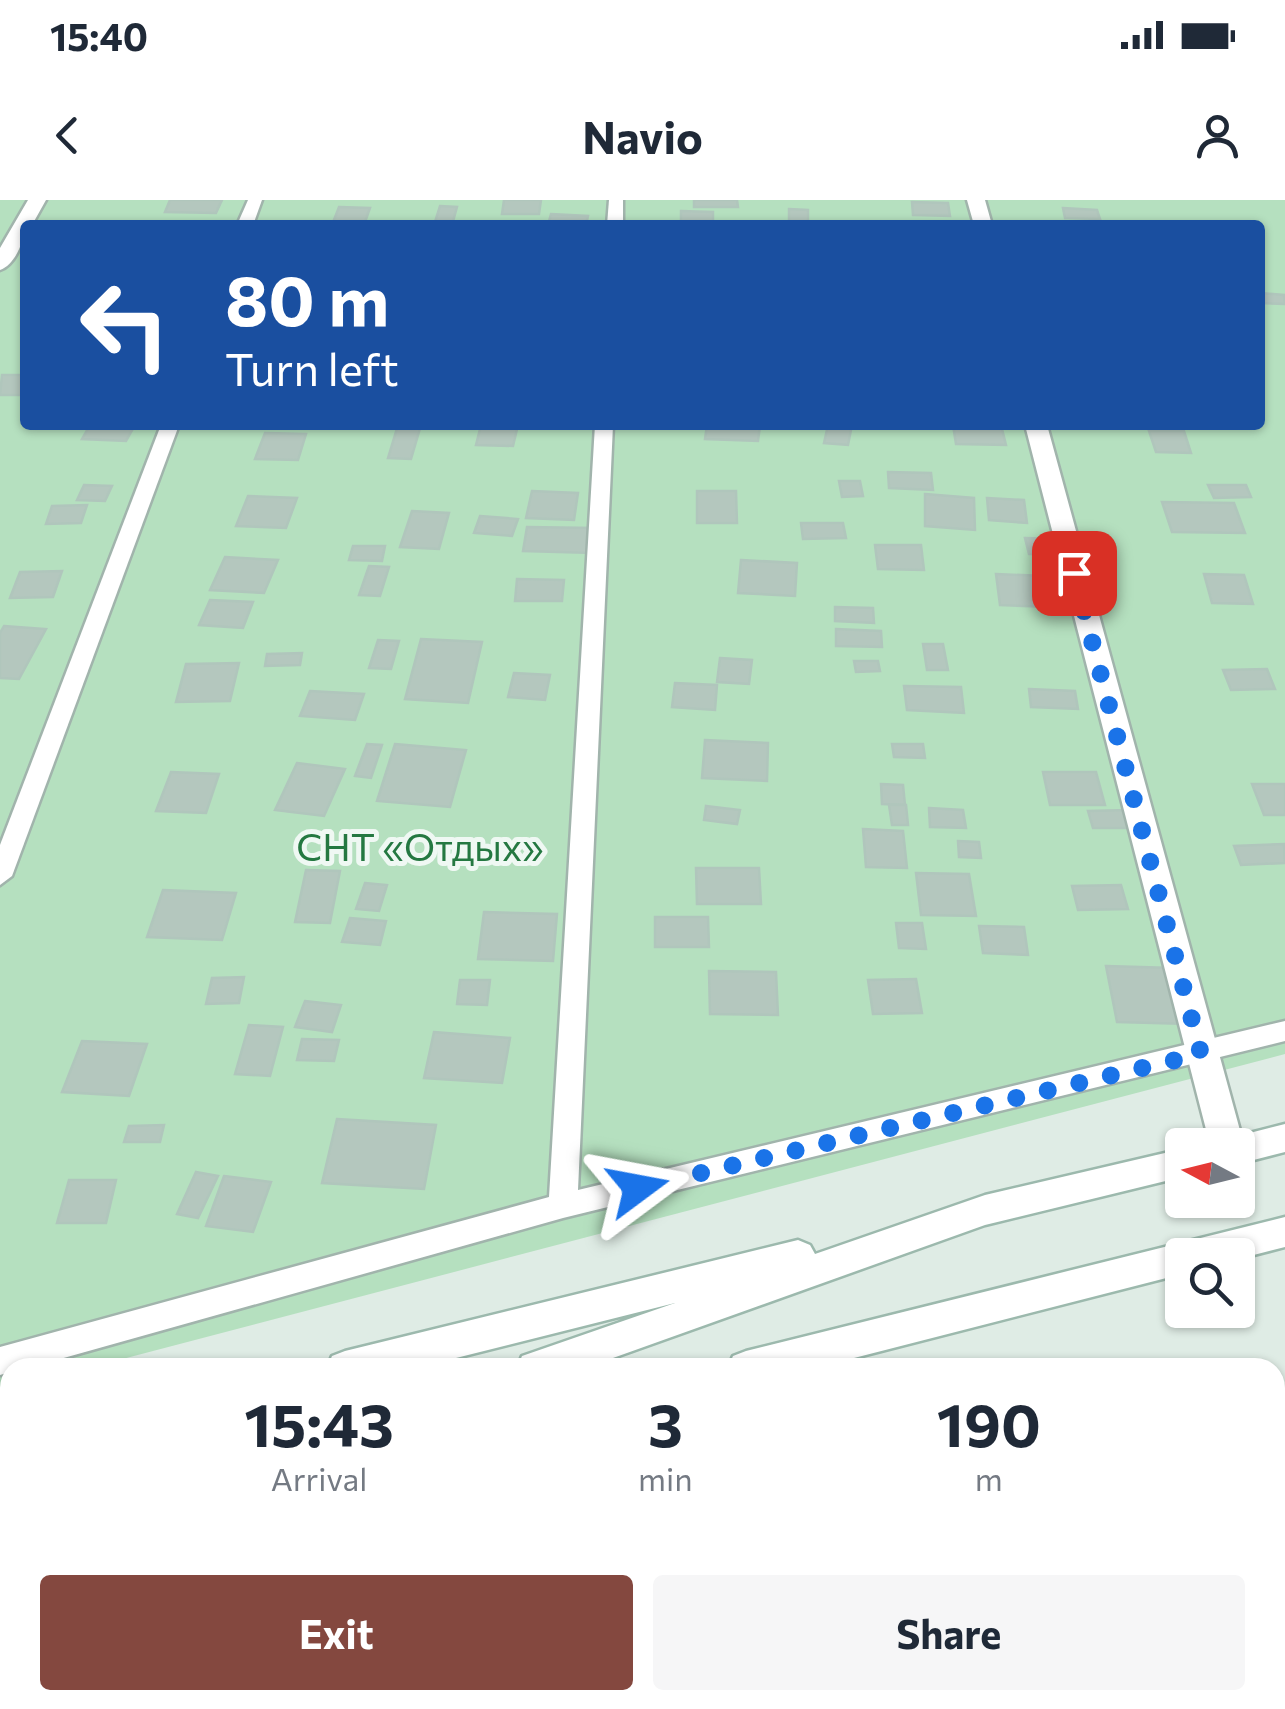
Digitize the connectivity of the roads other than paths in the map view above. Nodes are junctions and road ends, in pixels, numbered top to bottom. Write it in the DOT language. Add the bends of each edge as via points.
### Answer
graph roads {
  1 [pos="20,229"];
  2 [pos="0,264"];
  3 [pos="168,430"];
  4 [pos="604,430"];
  5 [pos="1037,430"];
  6 [pos="0,876"];
  7 [pos="1285,1031"];
  8 [pos="1201,1054"];
  9 [pos="1223,1128"];
  10 [pos="1285,1138"];
  11 [pos="1255,1146"];
  12 [pos="1165,1167"];
  13 [pos="563,1206"];
  14 [pos="986,1210"];
  15 [pos="1285,1232"];
  16 [pos="1255,1240"];
  17 [pos="1165,1262"];
  18 [pos="14,1358"];
  19 [pos="386,1358"];
  20 [pos="564,1358"];
  21 [pos="786,1358"];
  1 -- 2 [label="main road"];
  3 -- 6 [label="lane"];
  4 -- 13 [label="lane"];
  5 -- 8 [label="main road"];
  7 -- 8 [label="lane"];
  8 -- 9 [label="main road"];
  8 -- 13 [label="lane"];
  10 -- 11 [label="main road"];
  12 -- 14 [label="main road"];
  13 -- 18 [label="lane"];
  14 -- 19 [label="main road"];
  14 -- 20 [label="main road"];
  15 -- 16 [label="main road"];
  17 -- 21 [label="main road"];
}
